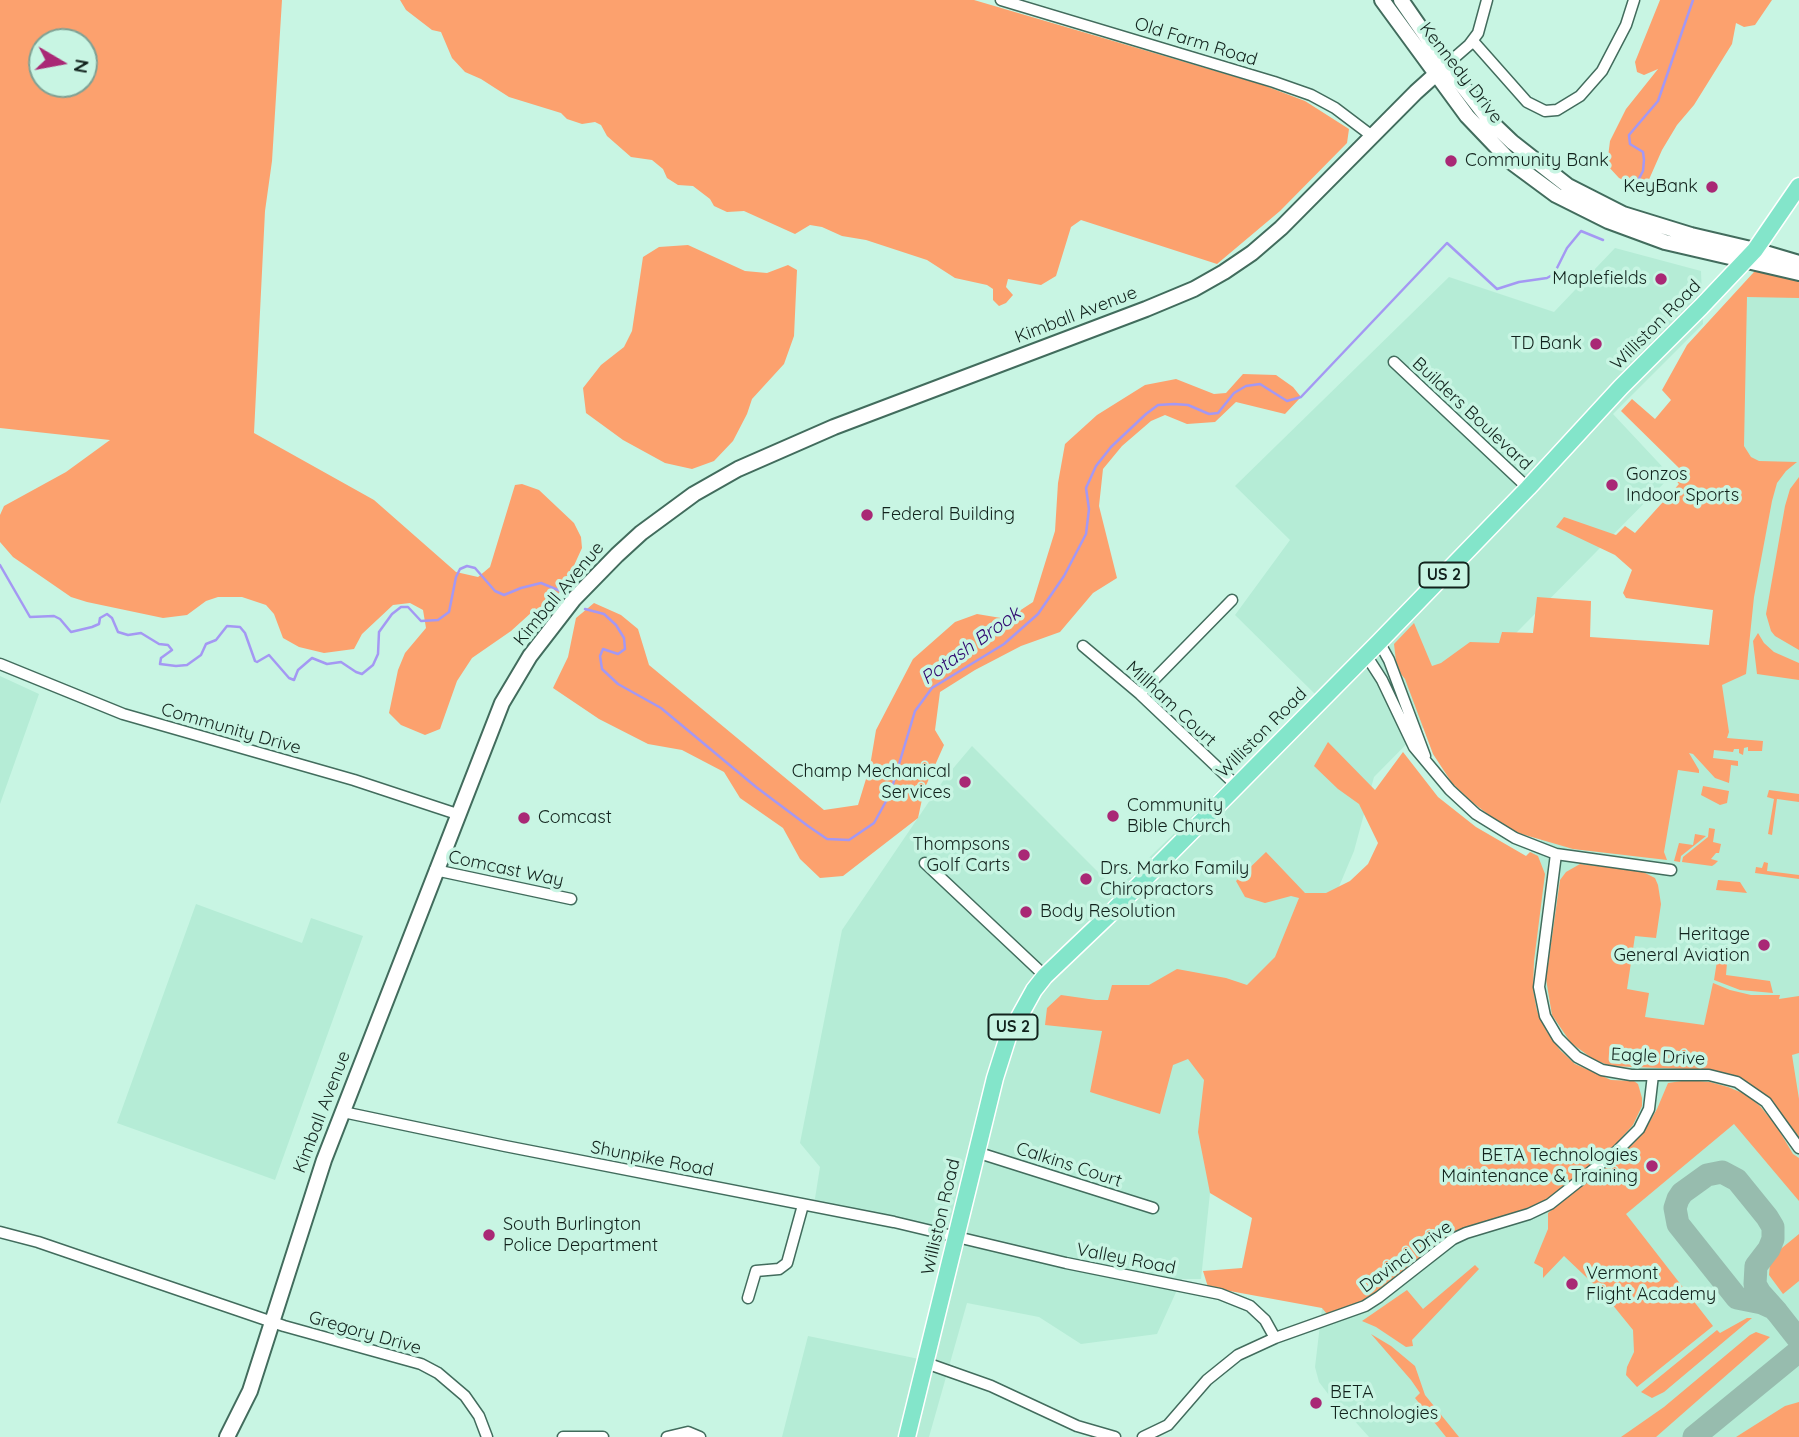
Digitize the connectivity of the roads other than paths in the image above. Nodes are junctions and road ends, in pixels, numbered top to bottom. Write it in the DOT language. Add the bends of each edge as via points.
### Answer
graph roads {
  1 [pos="1001,0"];
  2 [pos="1382,0"];
  3 [pos="1401,0"];
  4 [pos="1487,0"];
  5 [pos="1634,0"];
  6 [pos="1474,41"];
  7 [pos="1446,65"];
  8 [pos="1434,75"];
  9 [pos="1372,136"];
  10 [pos="1799,186"];
  11 [pos="1660,226"];
  12 [pos="1644,234"];
  13 [pos="1750,255"];
  14 [pos="1799,263"];
  15 [pos="1799,273"];
  16 [pos="1394,362"];
  17 [pos="1528,488"];
  18 [pos="1232,600"];
  19 [pos="1379,642"];
  20 [pos="1083,646"];
  21 [pos="1366,655"];
  22 [pos="0,664"];
  23 [pos="1139,694"];
  24 [pos="1428,763"];
  25 [pos="1236,785"];
  26 [pos="457,814"];
  27 [pos="1556,854"];
  28 [pos="925,863"];
  29 [pos="435,870"];
  30 [pos="1671,870"];
  31 [pos="570,899"];
  32 [pos="1045,976"];
  33 [pos="1653,1074"];
  34 [pos="343,1112"];
  35 [pos="1799,1148"];
  36 [pos="976,1152"];
  37 [pos="803,1205"];
  38 [pos="1153,1208"];
  39 [pos="0,1232"];
  40 [pos="955,1237"];
  41 [pos="748,1298"];
  42 [pos="278,1324"];
  43 [pos="1275,1338"];
  44 [pos="926,1363"];
  45 [pos="227,1437"];
  46 [pos="487,1437"];
  47 [pos="563,1437"];
  48 [pos="603,1437"];
  49 [pos="667,1437"];
  50 [pos="700,1437"];
  51 [pos="907,1437"];
  52 [pos="1115,1437"];
  53 [pos="1143,1437"];
  1 -- 9 [label="street, Old Farm Road" via="1298,91 1335,108"];
  2 -- 8 [label="main road, Kennedy Drive"];
  3 -- 7 [label="main road, Kennedy Drive"];
  4 -- 6 [label="street"];
  5 -- 6 [label="street" via="1602,71 1580,96 1557,110 1545,111 1527,102"];
  6 -- 7 [label="street"];
  7 -- 8 [label="main road, Kimball Avenue"];
  7 -- 11 [label="main road, Kennedy Drive" via="1490,121 1543,168 1601,204"];
  8 -- 9 [label="main road, Kimball Avenue"];
  8 -- 12 [label="main road, Kennedy Drive" via="1510,161 1556,195"];
  9 -- 26 [label="main road, Kimball Avenue" via="1264,243 1209,281 785,447 723,477 667,513 595,576 530,656 502,702"];
  10 -- 13 [label="main road, Williston Road / US 2"];
  11 -- 12 [label="main road"];
  11 -- 13 [label="main road, Kennedy Drive"];
  12 -- 13 [label="main road, Kennedy Drive" via="1665,242"];
  13 -- 14 [label="main road"];
  13 -- 15 [label="main road"];
  13 -- 17 [label="main road, Williston Road / US 2"];
  16 -- 17 [label="street, Builders Boulevard"];
  17 -- 19 [label="main road, Williston Road / US 2"];
  18 -- 23 [label="street"];
  19 -- 21 [label="main road, Williston Road / US 2"];
  19 -- 24 [label="street"];
  20 -- 23 [label="street, Millham Court"];
  21 -- 24 [label="street" via="1405,733"];
  21 -- 25 [label="main road, Williston Road / US 2"];
  22 -- 26 [label="street, Community Drive" via="124,714"];
  23 -- 25 [label="street, Millham Court"];
  24 -- 27 [label="street" via="1476,814 1515,838"];
  25 -- 32 [label="main road, Williston Road / US 2"];
  26 -- 29 [label="main road, Kimball Avenue"];
  27 -- 30 [label="street"];
  27 -- 33 [label="street, Eagle Drive" via="1539,972 1545,1016 1577,1057 1621,1074"];
  28 -- 32 [label="street"];
  29 -- 31 [label="street, Comcast Way"];
  29 -- 34 [label="main road, Kimball Avenue"];
  32 -- 36 [label="main road, Williston Road / US 2" via="1008,1037"];
  33 -- 35 [label="street, Eagle Drive" via="1709,1076 1745,1086 1777,1114"];
  33 -- 43 [label="street, Davinci Drive" via="1648,1109 1639,1129 1550,1205 1466,1233 1373,1302"];
  34 -- 37 [label="street, Shunpike Road"];
  34 -- 42 [label="main road, Kimball Avenue" via="307,1208"];
  36 -- 38 [label="street, Calkins Court"];
  36 -- 40 [label="main road, Williston Road / US 2"];
  37 -- 40 [label="street, Shunpike Road"];
  37 -- 41 [label="street" via="787,1263 776,1270 755,1271"];
  39 -- 42 [label="street"];
  40 -- 43 [label="street, Valley Road" via="1231,1297 1259,1313"];
  40 -- 44 [label="main road, Williston Road / US 2"];
  42 -- 45 [label="main road, Kimball Avenue"];
  42 -- 46 [label="street, Gregory Drive" via="403,1358 438,1373 466,1396"];
  43 -- 53 [label="street, Davinci Drive" via="1228,1361 1168,1425"];
  44 -- 51 [label="main road, Williston Road / US 2"];
  44 -- 52 [label="street" via="990,1385 1077,1426"];
  47 -- 48 [label="street"];
  49 -- 50 [label="street" via="688,1432"];
}
